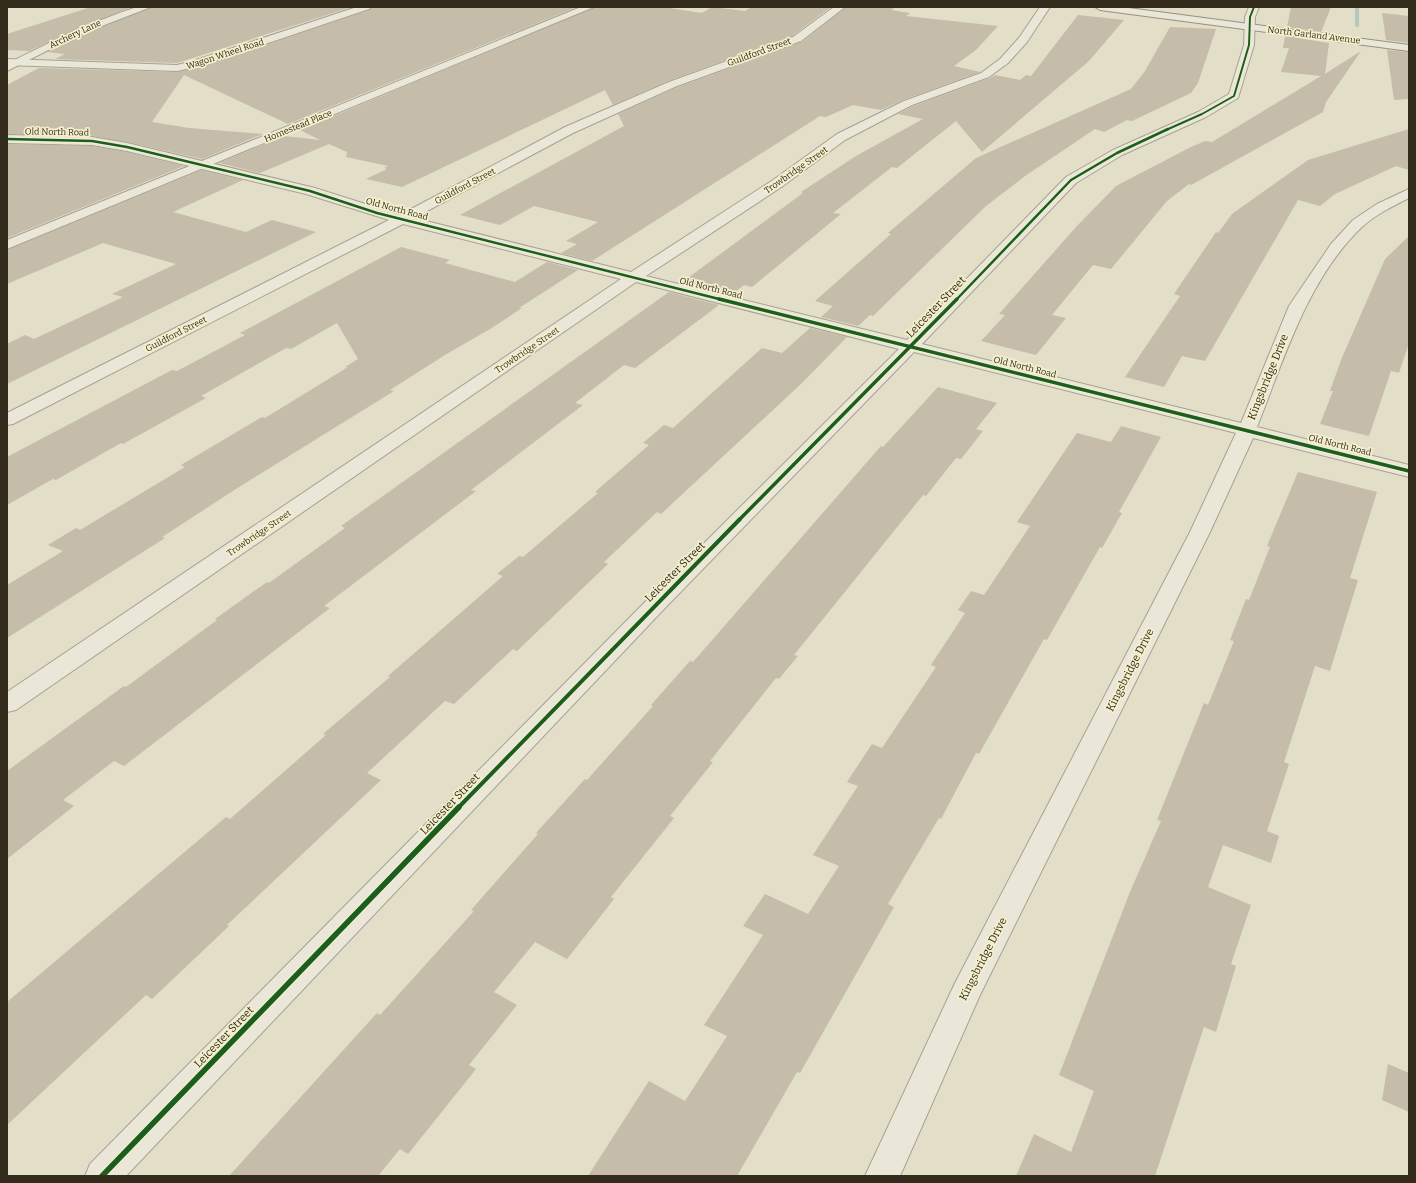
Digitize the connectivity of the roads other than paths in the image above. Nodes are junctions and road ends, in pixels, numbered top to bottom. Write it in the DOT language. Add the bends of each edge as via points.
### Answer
graph roads {
  1 [pos="146,7"];
  2 [pos="366,7"];
  3 [pos="589,7"];
  4 [pos="840,7"];
  5 [pos="1045,7"];
  6 [pos="1100,7"];
  7 [pos="1168,7"];
  8 [pos="1251,17"];
  9 [pos="1409,38"];
  10 [pos="1409,48"];
  11 [pos="7,62"];
  12 [pos="18,62"];
  13 [pos="7,68"];
  14 [pos="7,138"];
  15 [pos="204,165"];
  16 [pos="1409,193"];
  17 [pos="402,219"];
  18 [pos="7,245"];
  19 [pos="634,277"];
  20 [pos="910,347"];
  21 [pos="7,420"];
  22 [pos="1247,430"];
  23 [pos="1409,471"];
  24 [pos="7,704"];
  25 [pos="102,1176"];
  26 [pos="882,1176"];
  1 -- 12 [label="street, Archery Lane" via="72,34"];
  2 -- 12 [label="street, Wagon Wheel Road" via="196,64 177,68"];
  3 -- 15 [label="street, Homestead Place"];
  4 -- 17 [label="street, Guildford Street" via="797,39 633,100 569,130"];
  5 -- 19 [label="street, Trowbridge Street" via="1023,40 1004,61 985,75 908,103 841,137 778,183"];
  6 -- 8 [label="street, North Garland Avenue"];
  7 -- 8 [label="street, North Garland Avenue"];
  8 -- 9 [label="street, North Garland Avenue"];
  8 -- 10 [label="street, North Garland Avenue"];
  8 -- 20 [label="street, Leicester Street" via="1249,45 1234,96 1197,118 1096,163 1071,180"];
  11 -- 12 [label="street, Wagon Wheel Road"];
  12 -- 13 [label="street, Archery Lane"];
  14 -- 15 [label="street, Old North Road" via="92,141"];
  15 -- 17 [label="street, Old North Road" via="310,191"];
  15 -- 18 [label="street, Homestead Place"];
  16 -- 22 [label="street, Kingsbridge Drive" via="1382,207 1358,224 1336,247 1297,306"];
  17 -- 19 [label="street, Old North Road"];
  17 -- 21 [label="street, Guildford Street"];
  19 -- 20 [label="street, Old North Road"];
  19 -- 24 [label="street, Trowbridge Street"];
  20 -- 22 [label="street, Old North Road"];
  20 -- 25 [label="street, Leicester Street" via="657,603"];
  22 -- 23 [label="street, Old North Road"];
  22 -- 26 [label="street, Kingsbridge Drive" via="1196,539 966,992"];
}
